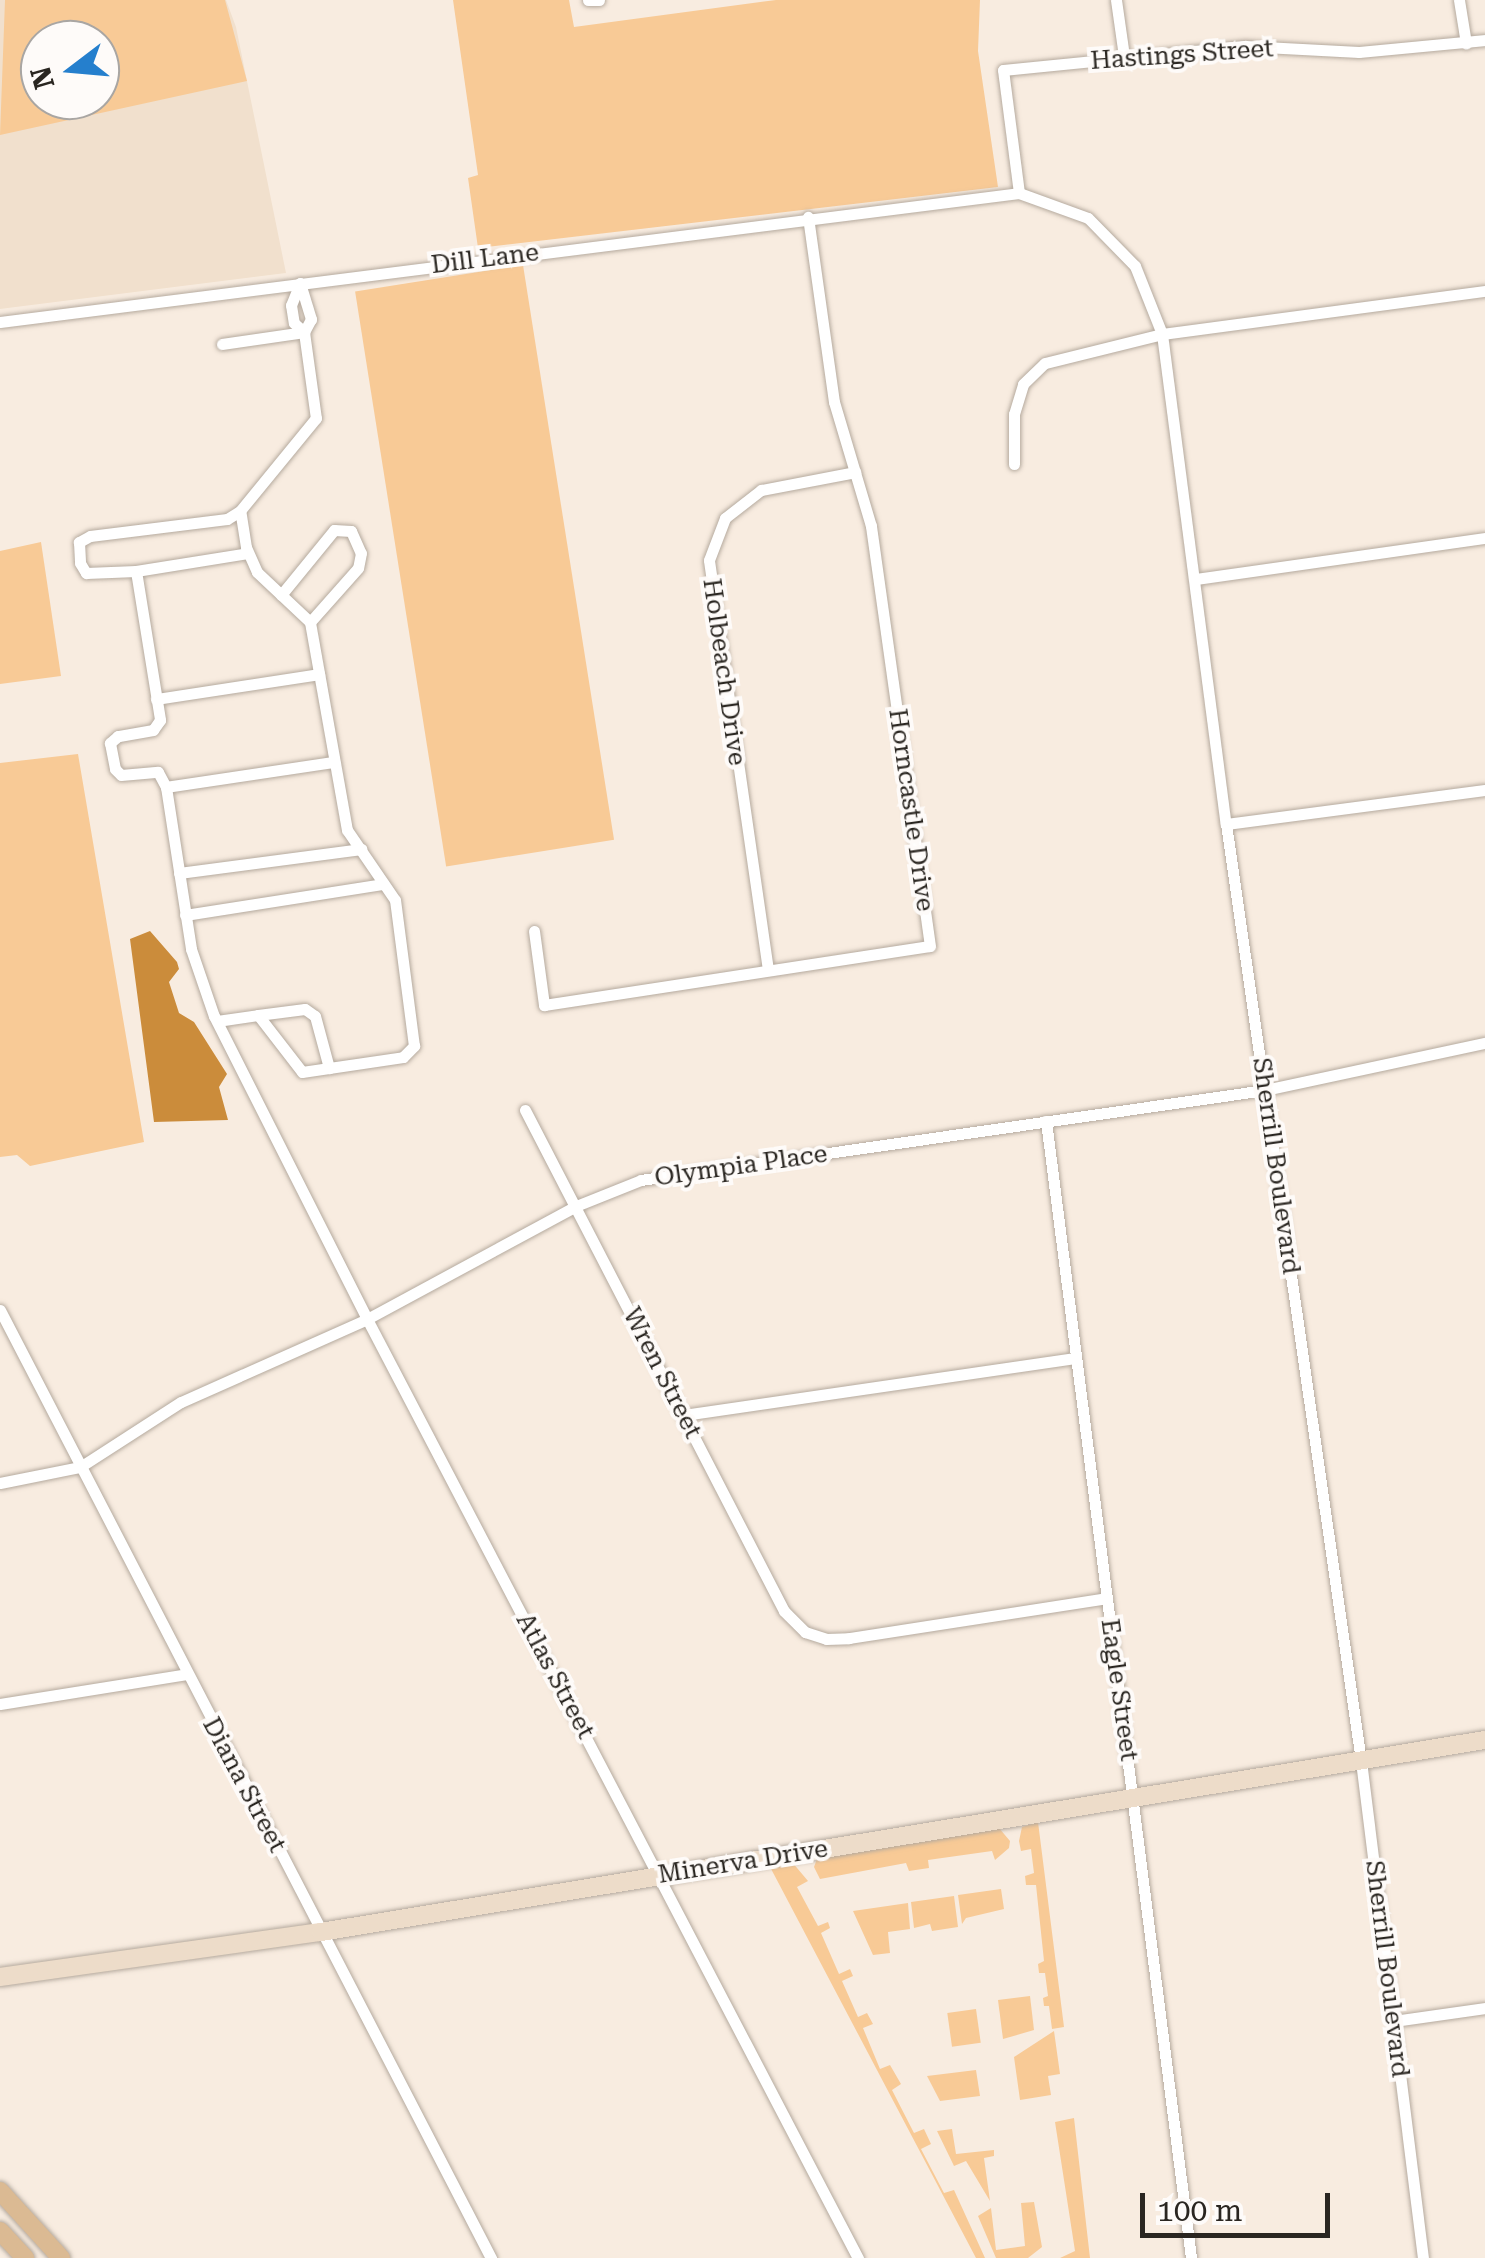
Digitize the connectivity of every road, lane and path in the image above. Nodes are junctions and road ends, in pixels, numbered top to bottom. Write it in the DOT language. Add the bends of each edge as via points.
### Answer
graph roads {
  1 [pos="588,0"];
  2 [pos="599,0"];
  3 [pos="1116,0"];
  4 [pos="1459,0"];
  5 [pos="1485,40"];
  6 [pos="1466,43"];
  7 [pos="1124,56"];
  8 [pos="1018,194"];
  9 [pos="971,197"];
  10 [pos="808,217"];
  11 [pos="300,282"];
  12 [pos="1485,292"];
  13 [pos="0,322"];
  14 [pos="304,332"];
  15 [pos="1162,334"];
  16 [pos="222,344"];
  17 [pos="1014,464"];
  18 [pos="855,472"];
  19 [pos="240,512"];
  20 [pos="1485,538"];
  21 [pos="248,553"];
  22 [pos="136,571"];
  23 [pos="1196,579"];
  24 [pos="281,595"];
  25 [pos="310,622"];
  26 [pos="320,674"];
  27 [pos="156,699"];
  28 [pos="334,762"];
  29 [pos="166,787"];
  30 [pos="1485,790"];
  31 [pos="1226,824"];
  32 [pos="360,849"];
  33 [pos="179,873"];
  34 [pos="384,884"];
  35 [pos="185,915"];
  36 [pos="534,931"];
  37 [pos="768,970"];
  38 [pos="258,1016"];
  39 [pos="216,1021"];
  40 [pos="1485,1044"];
  41 [pos="329,1068"];
  42 [pos="1265,1090"];
  43 [pos="525,1110"];
  44 [pos="1046,1121"];
  45 [pos="576,1206"];
  46 [pos="0,1310"];
  47 [pos="367,1320"];
  48 [pos="1075,1358"];
  49 [pos="684,1415"];
  50 [pos="80,1468"];
  51 [pos="0,1484"];
  52 [pos="1107,1598"];
  53 [pos="187,1674"];
  54 [pos="0,1704"];
  55 [pos="1485,1740"];
  56 [pos="1360,1762"];
  57 [pos="1134,1800"];
  58 [pos="660,1875"];
  59 [pos="321,1932"];
  60 [pos="0,1977"];
  61 [pos="1485,2008"];
  62 [pos="1394,2021"];
  63 [pos="0,2191"];
  64 [pos="0,2231"];
  65 [pos="25,2258"];
  66 [pos="62,2258"];
  67 [pos="491,2258"];
  68 [pos="858,2258"];
  69 [pos="1191,2258"];
  70 [pos="1424,2258"];
  1 -- 2 [label="street"];
  3 -- 7 [label="street"];
  4 -- 6 [label="street"];
  5 -- 6 [label="street, Hastings Street"];
  6 -- 7 [label="street, Hastings Street" via="1360,52 1245,46"];
  7 -- 8 [label="street, Hastings Street" via="1002,70"];
  8 -- 9 [label="street, Sherrill Boulevard"];
  8 -- 15 [label="street, Sherrill Boulevard" via="1088,218 1135,266"];
  9 -- 10 [label="street, Dill Lane"];
  10 -- 11 [label="street, Dill Lane"];
  10 -- 18 [label="street, Horncastle Drive" via="834,402"];
  11 -- 13 [label="street, Dill Lane"];
  11 -- 14 [label="street" via="291,305"];
  12 -- 15 [label="street"];
  14 -- 16 [label="street"];
  14 -- 19 [label="street" via="316,418"];
  15 -- 17 [label="street" via="1045,363 1023,384 1014,414"];
  15 -- 23 [label="street, Sherrill Boulevard"];
  18 -- 37 [label="street, Holbeach Drive" via="761,490 725,518 709,560"];
  18 -- 37 [label="street, Horncastle Drive" via="872,526 930,946"];
  19 -- 21 [label="street"];
  19 -- 22 [label="street" via="79,542 86,573"];
  20 -- 23 [label="street"];
  21 -- 22 [label="street"];
  21 -- 24 [label="street"];
  22 -- 27 [label="street"];
  23 -- 31 [label="street, Sherrill Boulevard"];
  24 -- 25 [label="street"];
  24 -- 25 [label="street" via="334,530 351,532 362,553 358,568"];
  25 -- 26 [label="street"];
  26 -- 27 [label="street"];
  26 -- 28 [label="street"];
  27 -- 29 [label="street" via="160,720 153,730 110,742 121,775 158,772"];
  28 -- 29 [label="street"];
  28 -- 32 [label="street" via="346,830"];
  29 -- 33 [label="street, Atlas Street"];
  30 -- 31 [label="street"];
  31 -- 42 [label="street, Sherrill Boulevard"];
  32 -- 33 [label="street"];
  32 -- 34 [label="street"];
  33 -- 35 [label="street, Atlas Street"];
  34 -- 35 [label="street"];
  34 -- 41 [label="street" via="395,900 414,1046 402,1057"];
  35 -- 39 [label="street, Atlas Street"];
  36 -- 37 [label="street, Horncastle Drive" via="544,1005"];
  38 -- 39 [label="street"];
  38 -- 41 [label="street" via="302,1072"];
  38 -- 41 [label="street" via="305,1009 315,1016"];
  39 -- 47 [label="street, Atlas Street"];
  40 -- 42 [label="street, Olympia Place"];
  42 -- 44 [label="street, Olympia Place"];
  42 -- 56 [label="street, Sherrill Boulevard"];
  43 -- 45 [label="street, Wren Street"];
  44 -- 45 [label="street, Olympia Place" via="640,1180"];
  44 -- 48 [label="street, Eagle Street"];
  45 -- 47 [label="street, Olympia Place"];
  45 -- 49 [label="street, Wren Street"];
  46 -- 50 [label="street, Diana Street"];
  47 -- 50 [label="street, Olympia Place" via="181,1402"];
  47 -- 58 [label="street, Atlas Street"];
  48 -- 49 [label="street"];
  48 -- 52 [label="street, Eagle Street"];
  49 -- 52 [label="street, Wren Street" via="784,1611 804,1632 849,1638"];
  50 -- 51 [label="street, Olympia Place"];
  50 -- 53 [label="street, Diana Street"];
  52 -- 57 [label="street, Eagle Street"];
  53 -- 54 [label="street"];
  53 -- 59 [label="street, Diana Street"];
  55 -- 56 [label="street, Minerva Drive"];
  56 -- 57 [label="street, Minerva Drive"];
  56 -- 62 [label="street, Sherrill Boulevard"];
  57 -- 58 [label="street, Minerva Drive"];
  57 -- 69 [label="street, Eagle Street"];
  58 -- 59 [label="street, Minerva Drive"];
  58 -- 68 [label="street, Atlas Street"];
  59 -- 60 [label="street, Minerva Drive"];
  59 -- 67 [label="street, Diana Street"];
  61 -- 62 [label="street"];
  62 -- 70 [label="street, Sherrill Boulevard"];
  63 -- 66 [label="main road"];
  64 -- 65 [label="main road"];
}
